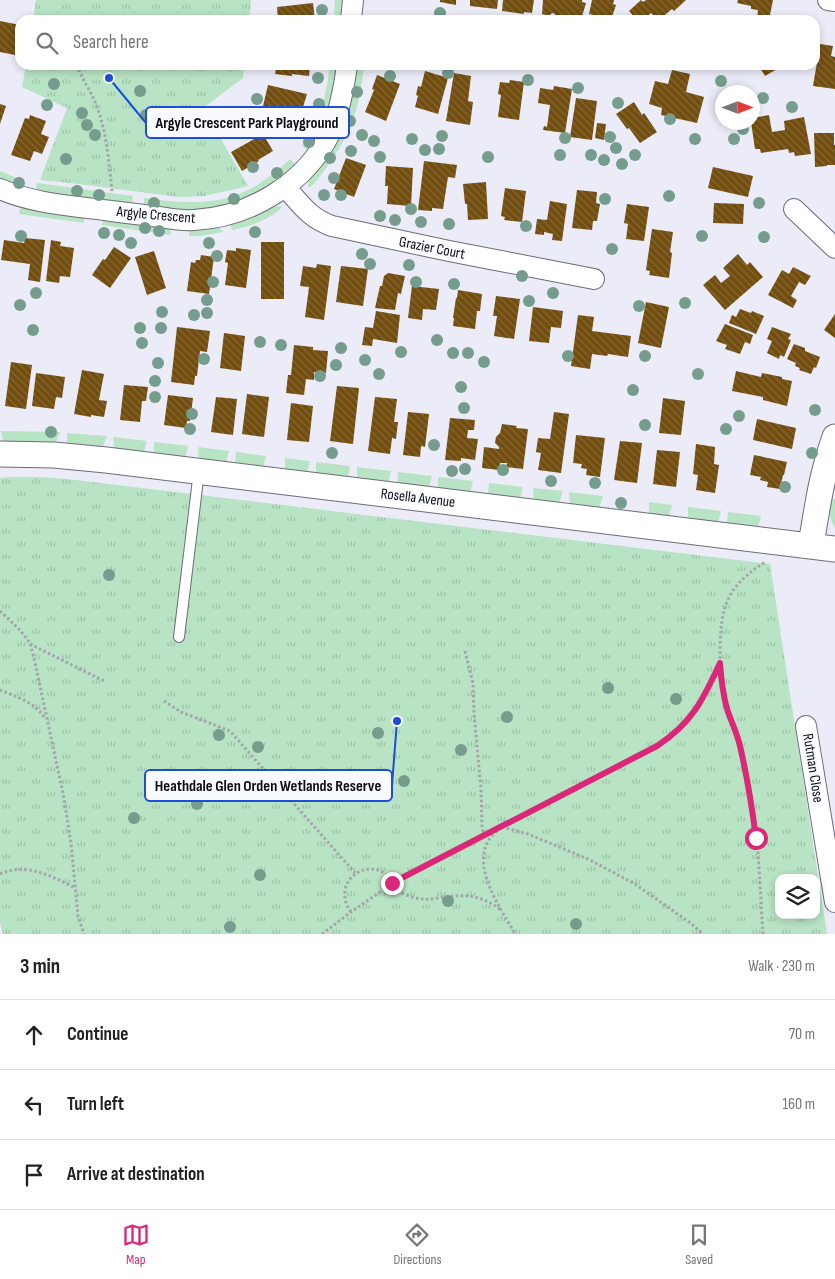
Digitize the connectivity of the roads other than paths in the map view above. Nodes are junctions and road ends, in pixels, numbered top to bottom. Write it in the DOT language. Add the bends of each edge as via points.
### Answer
graph roads {
  1 [pos="353,0"];
  2 [pos="828,0"];
  3 [pos="835,1"];
  4 [pos="352,15"];
  5 [pos="346,70"];
  6 [pos="285,187"];
  7 [pos="0,189"];
  8 [pos="794,209"];
  9 [pos="835,248"];
  10 [pos="594,279"];
  11 [pos="835,437"];
  12 [pos="0,454"];
  13 [pos="199,471"];
  14 [pos="823,547"];
  15 [pos="179,637"];
  16 [pos="806,726"];
  17 [pos="828,810"];
  18 [pos="835,902"];
  1 -- 4 [label="street"];
  2 -- 3 [label="street"];
  5 -- 6 [label="street, Argyle Crescent" via="341,103 331,132 313,160"];
  6 -- 7 [label="street, Argyle Crescent" via="242,211 186,220 49,202"];
  6 -- 10 [label="street, Grazier Court" via="308,214 332,226"];
  8 -- 9 [label="street"];
  11 -- 14 [label="street" via="819,496"];
  12 -- 13 [label="street, Rosella Avenue" via="54,455"];
  13 -- 14 [label="street, Rosella Avenue"];
  13 -- 15 [label="lane"];
  16 -- 17 [label="street, Rutman Close"];
  17 -- 18 [label="street, Rutman Close"];
}
